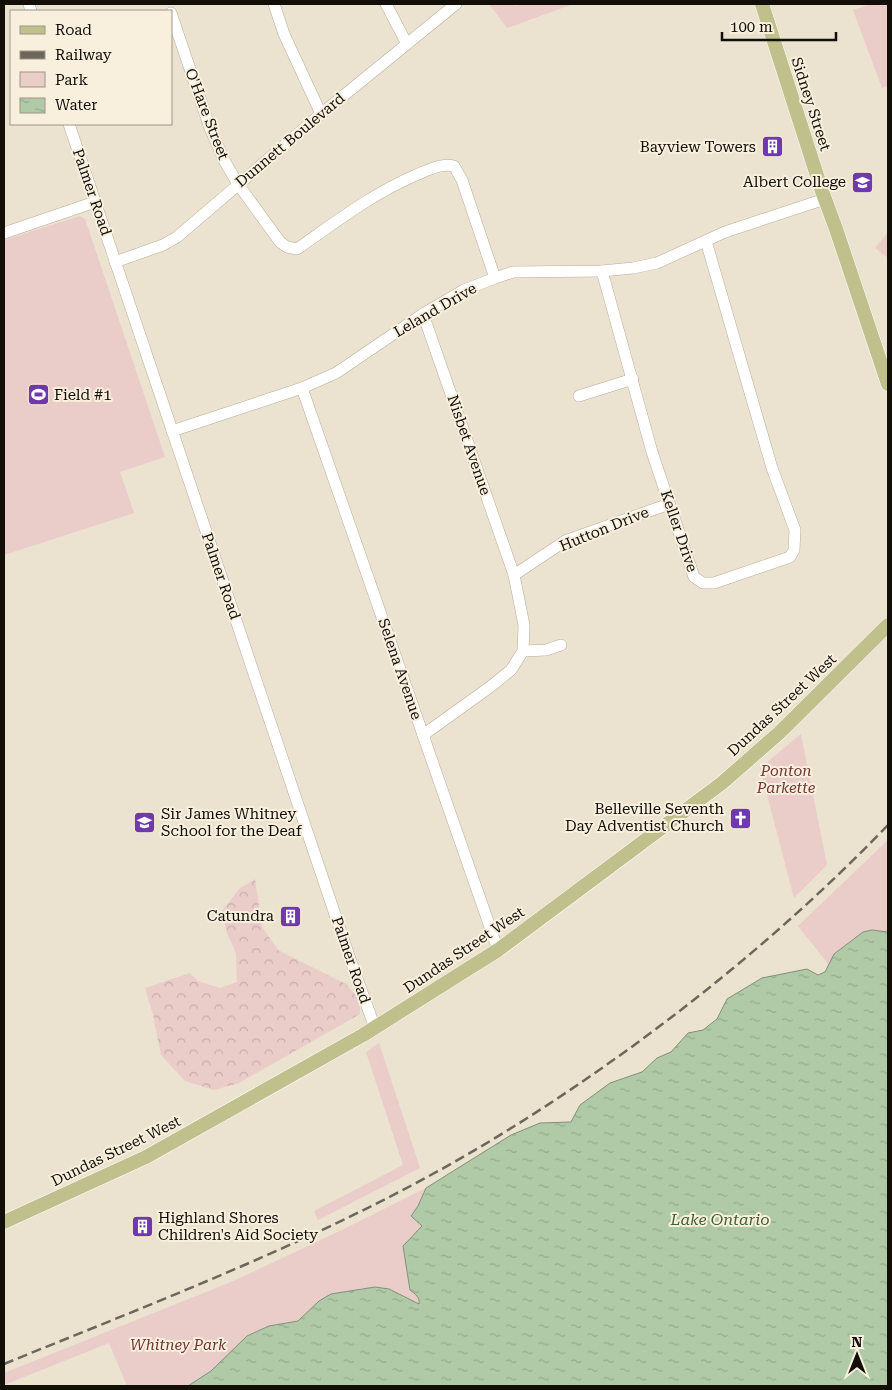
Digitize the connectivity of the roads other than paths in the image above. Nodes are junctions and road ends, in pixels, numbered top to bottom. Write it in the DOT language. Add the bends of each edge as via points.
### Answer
graph roads {
  1 [pos="274,4"];
  2 [pos="386,4"];
  3 [pos="456,4"];
  4 [pos="762,4"];
  5 [pos="172,15"];
  6 [pos="407,44"];
  7 [pos="321,114"];
  8 [pos="69,125"];
  9 [pos="238,184"];
  10 [pos="825,199"];
  11 [pos="95,202"];
  12 [pos="4,232"];
  13 [pos="706,241"];
  14 [pos="115,262"];
  15 [pos="602,271"];
  16 [pos="495,278"];
  17 [pos="424,314"];
  18 [pos="633,379"];
  19 [pos="888,384"];
  20 [pos="302,388"];
  21 [pos="578,396"];
  22 [pos="172,431"];
  23 [pos="669,504"];
  24 [pos="514,575"];
  25 [pos="888,625"];
  26 [pos="561,645"];
  27 [pos="524,651"];
  28 [pos="423,735"];
  29 [pos="498,950"];
  30 [pos="375,1028"];
  31 [pos="4,1222"];
  1 -- 7 [label="street" via="284,34"];
  2 -- 6 [label="street"];
  3 -- 6 [label="street, Dunnett Boulevard"];
  4 -- 10 [label="main road, Sidney Street"];
  5 -- 9 [label="street, O'Hare Street" via="210,128"];
  6 -- 7 [label="street, Dunnett Boulevard"];
  7 -- 9 [label="street, Dunnett Boulevard"];
  8 -- 11 [label="street, Palmer Road"];
  9 -- 14 [label="street, Dunnett Boulevard" via="177,237"];
  9 -- 16 [label="street, O'Hare Street" via="280,242 297,249 390,187 434,167 454,166 462,180"];
  10 -- 13 [label="street, Leland Drive"];
  10 -- 19 [label="main road, Sidney Street"];
  11 -- 12 [label="street"];
  11 -- 14 [label="street, Palmer Road"];
  13 -- 15 [label="street, Leland Drive" via="656,263"];
  13 -- 23 [label="street, Keller Drive" via="772,468 794,530 794,550 790,557 714,583 703,583 694,576"];
  14 -- 22 [label="street, Palmer Road"];
  15 -- 16 [label="street, Leland Drive" via="513,272"];
  15 -- 18 [label="street, Keller Drive"];
  16 -- 17 [label="street, Leland Drive" via="464,290"];
  17 -- 20 [label="street, Leland Drive" via="336,373"];
  17 -- 24 [label="street, Nisbet Avenue"];
  18 -- 21 [label="street"];
  18 -- 23 [label="street, Keller Drive"];
  20 -- 22 [label="street, Leland Drive"];
  20 -- 28 [label="street, Selena Avenue"];
  22 -- 30 [label="street, Palmer Road"];
  23 -- 24 [label="street, Hutton Drive" via="565,541"];
  24 -- 27 [label="street" via="524,625"];
  25 -- 29 [label="main road, Dundas Street West" via="779,733 722,783"];
  26 -- 27 [label="street" via="546,650"];
  27 -- 28 [label="street" via="512,670"];
  28 -- 29 [label="street, Selena Avenue"];
  29 -- 30 [label="main road, Dundas Street West"];
  30 -- 31 [label="main road, Dundas Street West" via="146,1157"];
}
